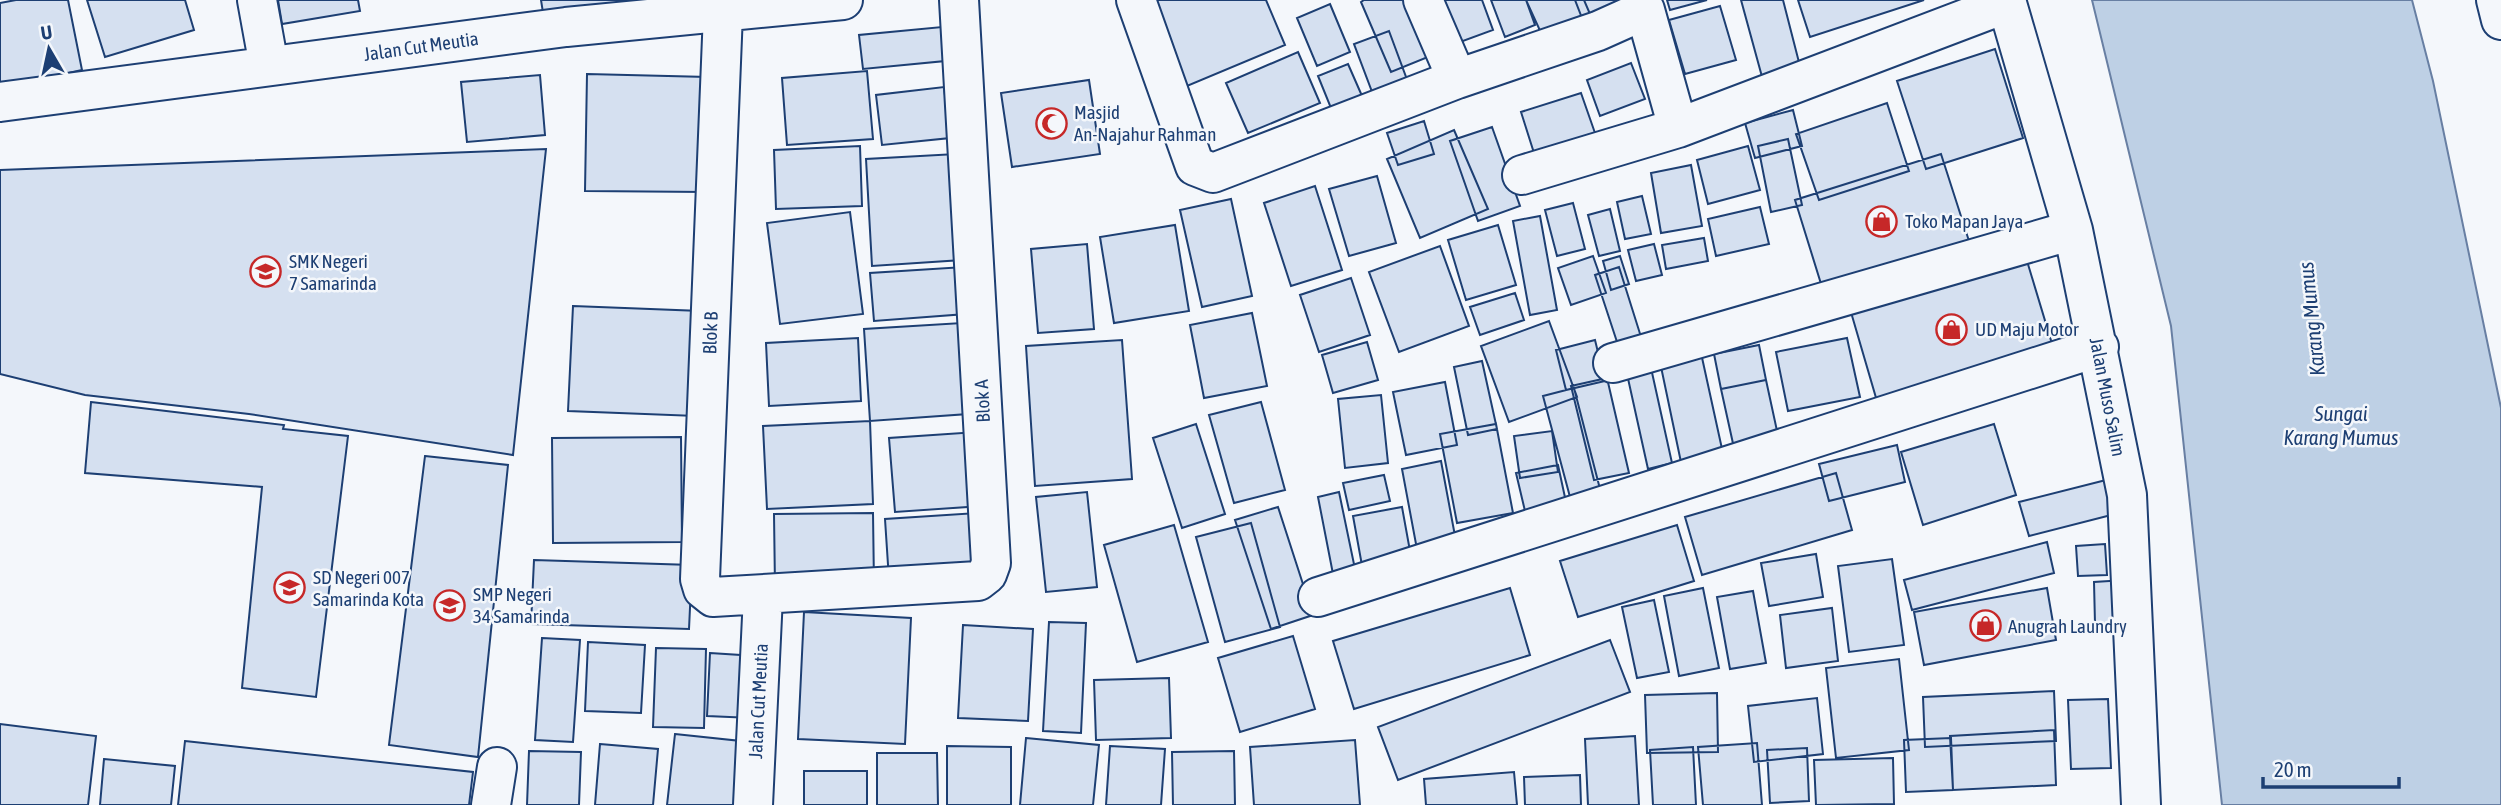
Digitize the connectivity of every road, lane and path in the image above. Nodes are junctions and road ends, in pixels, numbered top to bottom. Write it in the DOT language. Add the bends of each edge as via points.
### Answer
graph roads {
  1 [pos="257,0"];
  2 [pos="843,0"];
  3 [pos="959,0"];
  4 [pos="1136,0"];
  5 [pos="1423,0"];
  6 [pos="2496,0"];
  7 [pos="2007,2"];
  8 [pos="1644,5"];
  9 [pos="723,13"];
  10 [pos="2501,20"];
  11 [pos="269,66"];
  12 [pos="1457,79"];
  13 [pos="0,102"];
  14 [pos="1678,128"];
  15 [pos="1522,175"];
  16 [pos="2073,230"];
  17 [pos="2099,347"];
  18 [pos="1614,363"];
  19 [pos="763,596"];
  20 [pos="1318,597"];
  21 [pos="497,766"];
  22 [pos="491,805"];
  23 [pos="753,805"];
  24 [pos="2141,805"];
  1 -- 11 [label="street"];
  2 -- 9 [label="street, Jalan Cut Meutia"];
  3 -- 19 [label="street, Blok A" via="991,563 978,581"];
  4 -- 12 [label="street" via="1195,166 1213,173"];
  5 -- 12 [label="street"];
  6 -- 10 [label="street"];
  7 -- 14 [label="street"];
  7 -- 16 [label="street, Jalan Muso Salim"];
  8 -- 12 [label="street" via="1598,31"];
  8 -- 14 [label="street"];
  9 -- 11 [label="street, Jalan Cut Meutia" via="566,27"];
  9 -- 19 [label="street, Blok B" via="700,579 713,597"];
  11 -- 13 [label="street, Jalan Cut Meutia"];
  14 -- 15 [label="street"];
  16 -- 17 [label="street, Jalan Muso Salim"];
  16 -- 18 [label="street"];
  17 -- 20 [label="street"];
  17 -- 24 [label="street, Jalan Muso Salim" via="2127,495"];
  19 -- 23 [label="street, Jalan Cut Meutia"];
  21 -- 22 [label="street"];
}
